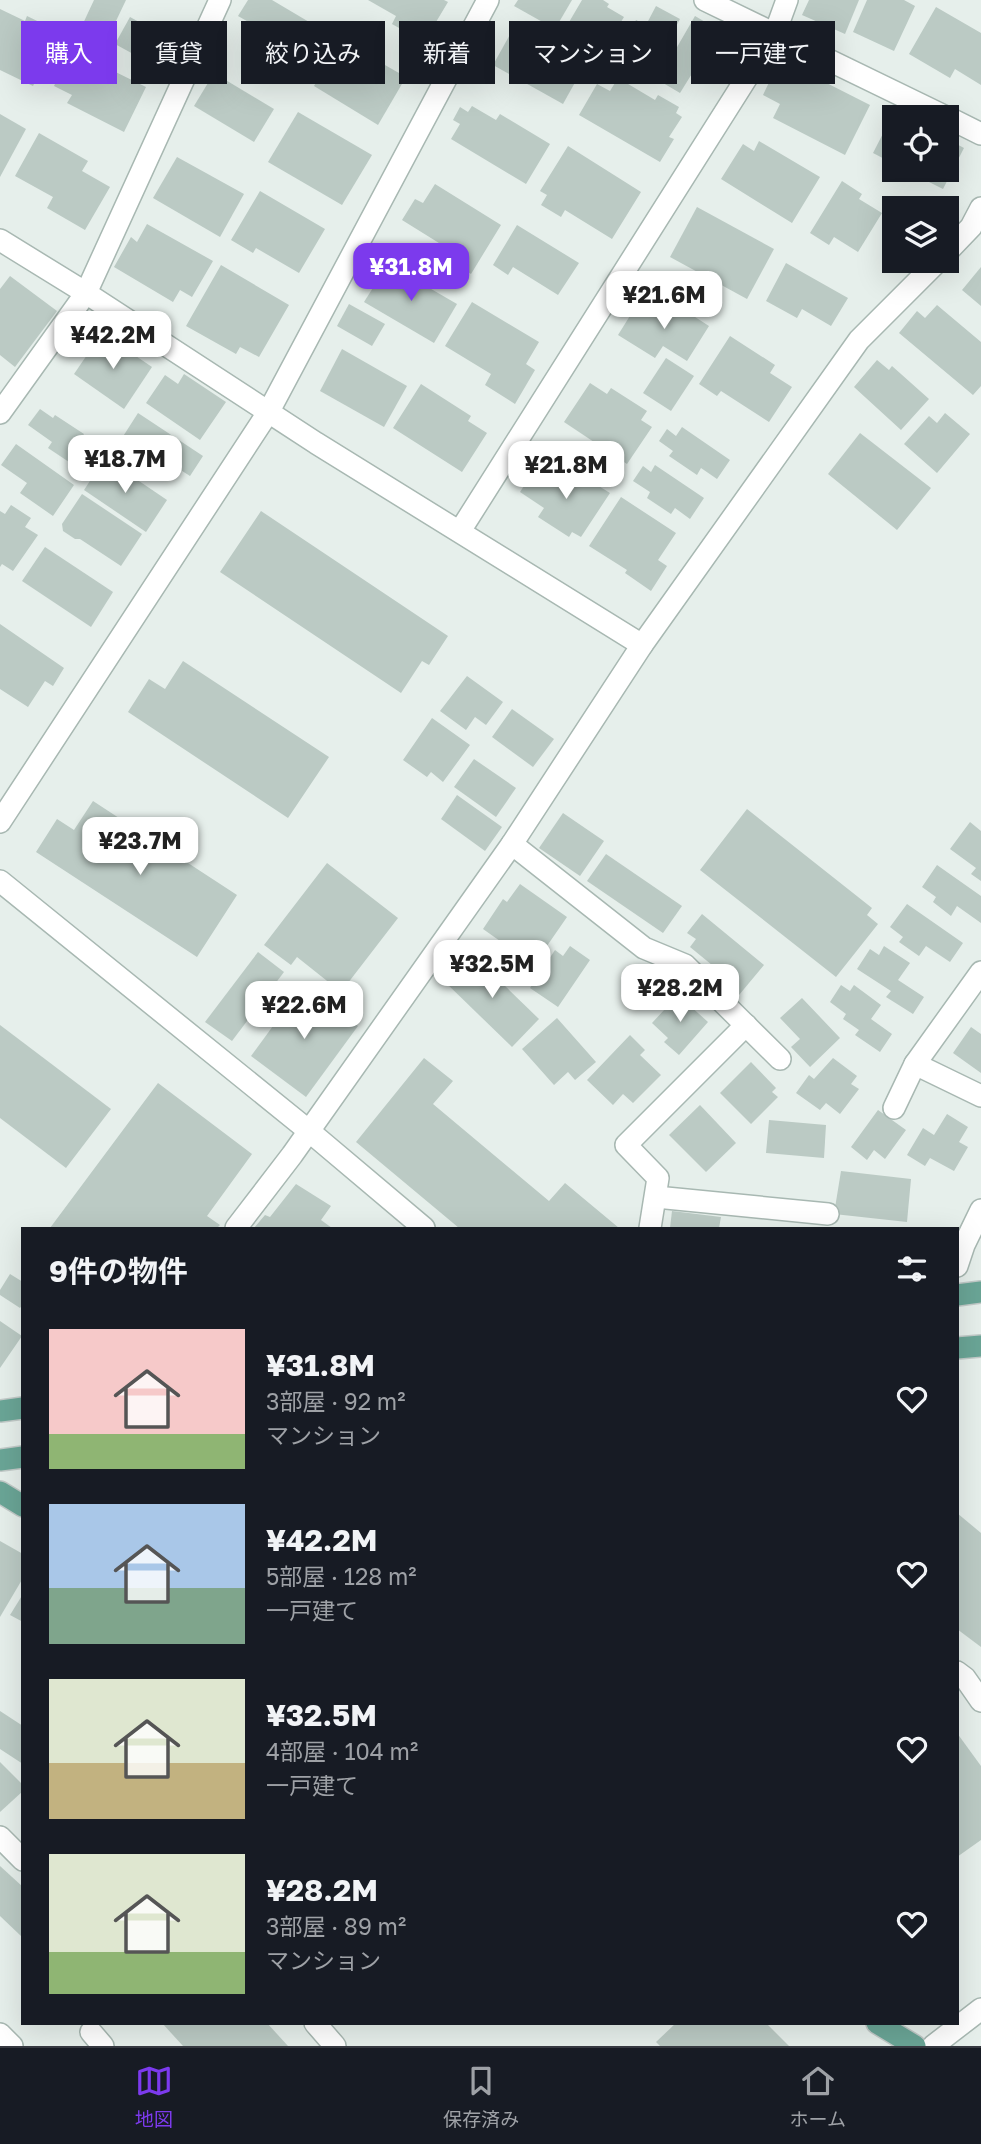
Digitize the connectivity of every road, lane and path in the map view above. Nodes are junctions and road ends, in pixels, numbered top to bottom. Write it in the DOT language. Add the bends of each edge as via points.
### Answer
graph roads {
  1 [pos="219,0"];
  2 [pos="488,0"];
  3 [pos="705,0"];
  4 [pos="788,0"];
  5 [pos="750,21"];
  6 [pos="780,21"];
  7 [pos="835,62"];
  8 [pos="743,84"];
  9 [pos="922,105"];
  10 [pos="959,123"];
  11 [pos="981,134"];
  12 [pos="981,208"];
  13 [pos="0,240"];
  14 [pos="959,240"];
  15 [pos="926,273"];
  16 [pos="86,293"];
  17 [pos="269,411"];
  18 [pos="0,413"];
  19 [pos="460,531"];
  20 [pos="642,645"];
  21 [pos="0,822"];
  22 [pos="512,844"];
  23 [pos="0,881"];
  24 [pos="981,972"];
  25 [pos="746,1026"];
  26 [pos="780,1059"];
  27 [pos="915,1064"];
  28 [pos="981,1096"];
  29 [pos="894,1108"];
  30 [pos="309,1132"];
  31 [pos="656,1197"];
  32 [pos="981,1210"];
  33 [pos="828,1214"];
  34 [pos="237,1227"];
  35 [pos="424,1227"];
  36 [pos="650,1227"];
  37 [pos="959,1260"];
  38 [pos="981,1292"];
  39 [pos="959,1295"];
  40 [pos="981,1346"];
  41 [pos="959,1348"];
  42 [pos="21,1408"];
  43 [pos="0,1410"];
  44 [pos="21,1457"];
  45 [pos="0,1460"];
  46 [pos="1,1496"];
  47 [pos="21,1505"];
  48 [pos="959,1674"];
  49 [pos="981,1701"];
  50 [pos="0,1837"];
  51 [pos="21,1858"];
  52 [pos="981,2009"];
  53 [pos="316,2025"];
  54 [pos="880,2025"];
  55 [pos="0,2034"];
  56 [pos="12,2046"];
  57 [pos="335,2046"];
  58 [pos="915,2046"];
  59 [pos="933,2046"];
  1 -- 16 [label="street"];
  2 -- 17 [label="street"];
  3 -- 5 [label="street"];
  4 -- 6 [label="street"];
  7 -- 9 [label="street"];
  8 -- 19 [label="street"];
  10 -- 11 [label="street"];
  12 -- 14 [label="street"];
  13 -- 16 [label="street"];
  15 -- 20 [label="street" via="859,340"];
  16 -- 17 [label="street"];
  16 -- 18 [label="street"];
  17 -- 19 [label="street"];
  17 -- 21 [label="street"];
  19 -- 20 [label="street"];
  20 -- 22 [label="street"];
  22 -- 25 [label="street" via="643,948 685,965"];
  22 -- 30 [label="street"];
  23 -- 30 [label="street"];
  24 -- 27 [label="street"];
  25 -- 26 [label="street"];
  25 -- 31 [label="street" via="626,1145 658,1178"];
  27 -- 28 [label="street"];
  27 -- 29 [label="street"];
  30 -- 34 [label="street"];
  30 -- 35 [label="street"];
  31 -- 33 [label="street"];
  31 -- 36 [label="street"];
  32 -- 37 [label="street"];
  38 -- 39 [label="main road"];
  40 -- 41 [label="main road"];
  42 -- 43 [label="main road"];
  44 -- 45 [label="main road"];
  46 -- 47 [label="main road"];
  48 -- 49 [label="street"];
  50 -- 51 [label="street"];
  52 -- 59 [label="street"];
  53 -- 57 [label="street"];
  54 -- 58 [label="main road"];
  55 -- 56 [label="street"];
}
